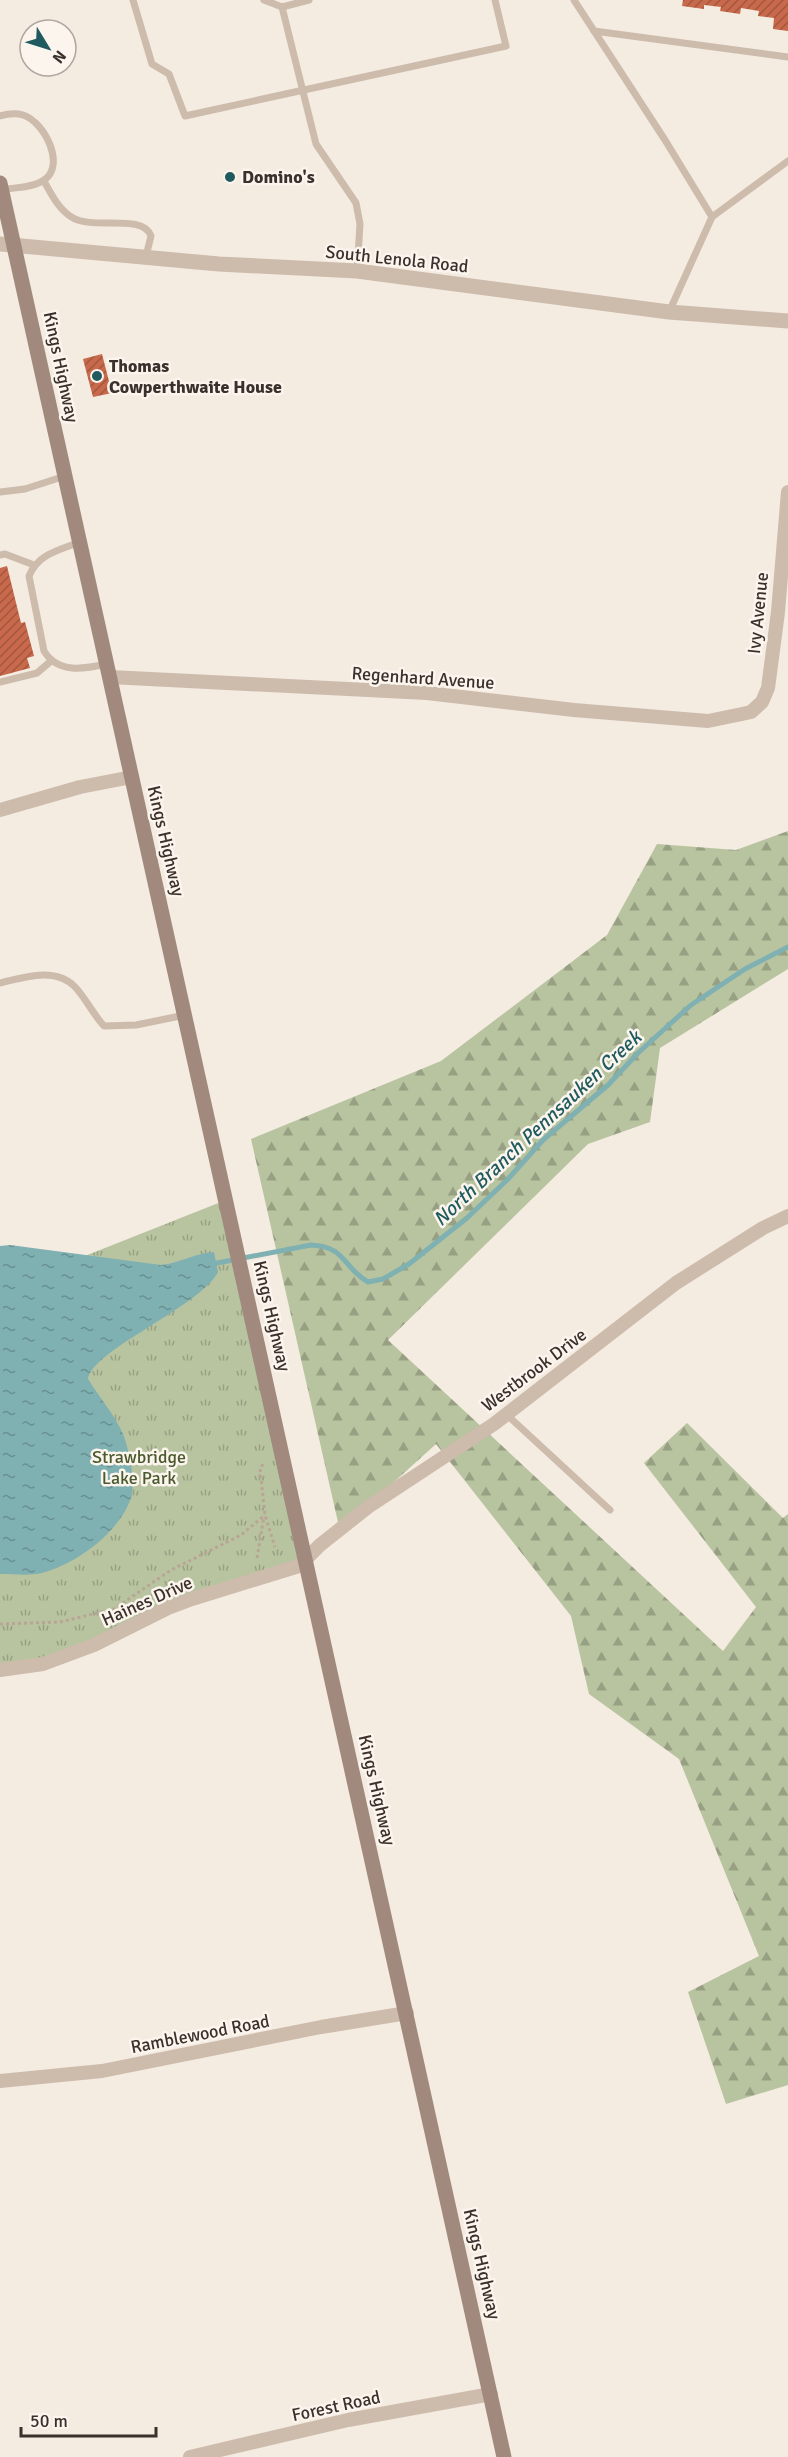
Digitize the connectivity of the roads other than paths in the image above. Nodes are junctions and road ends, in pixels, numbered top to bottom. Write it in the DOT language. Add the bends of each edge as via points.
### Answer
graph roads {
  1 [pos="133,0"];
  2 [pos="264,0"];
  3 [pos="309,0"];
  4 [pos="495,0"];
  5 [pos="573,0"];
  6 [pos="282,7"];
  7 [pos="594,31"];
  8 [pos="788,57"];
  9 [pos="302,92"];
  10 [pos="0,116"];
  11 [pos="788,161"];
  12 [pos="44,181"];
  13 [pos="1,186"];
  14 [pos="712,217"];
  15 [pos="7,244"];
  16 [pos="147,256"];
  17 [pos="357,271"];
  18 [pos="669,312"];
  19 [pos="788,321"];
  20 [pos="65,476"];
  21 [pos="0,492"];
  22 [pos="788,492"];
  23 [pos="80,542"];
  24 [pos="0,555"];
  25 [pos="34,565"];
  26 [pos="51,661"];
  27 [pos="109,670"];
  28 [pos="0,682"];
  29 [pos="732,717"];
  30 [pos="132,777"];
  31 [pos="0,810"];
  32 [pos="0,983"];
  33 [pos="185,1015"];
  34 [pos="788,1216"];
  35 [pos="506,1414"];
  36 [pos="610,1510"];
  37 [pos="306,1560"];
  38 [pos="0,1670"];
  39 [pos="406,2013"];
  40 [pos="0,2081"];
  41 [pos="491,2394"];
  42 [pos="190,2457"];
  43 [pos="504,2457"];
  1 -- 9 [label="lane" via="152,64 169,74 185,116"];
  2 -- 6 [label="lane"];
  3 -- 6 [label="lane"];
  4 -- 9 [label="lane" via="506,46"];
  5 -- 7 [label="lane"];
  6 -- 9 [label="lane"];
  7 -- 8 [label="lane"];
  7 -- 14 [label="lane"];
  9 -- 17 [label="lane" via="316,144 356,203 360,224"];
  10 -- 12 [label="lane" via="21,114 43,129 53,168"];
  11 -- 14 [label="lane"];
  12 -- 13 [label="lane"];
  12 -- 16 [label="lane" via="60,206 75,219 96,224 142,225 151,236"];
  13 -- 15 [label="main road, Kings Highway"];
  14 -- 18 [label="lane"];
  15 -- 16 [label="street, South Lenola Road"];
  15 -- 20 [label="main road, Kings Highway"];
  16 -- 17 [label="street, South Lenola Road"];
  17 -- 18 [label="street, South Lenola Road"];
  18 -- 19 [label="street, South Lenola Road"];
  20 -- 21 [label="lane" via="25,489"];
  20 -- 23 [label="main road, Kings Highway"];
  22 -- 29 [label="street, Ivy Avenue" via="768,688 762,702 751,712"];
  23 -- 25 [label="lane" via="43,557"];
  23 -- 27 [label="main road, Kings Highway"];
  24 -- 25 [label="lane"];
  25 -- 26 [label="lane" via="29,576 44,651"];
  26 -- 27 [label="lane" via="62,667"];
  26 -- 28 [label="lane" via="37,673"];
  27 -- 29 [label="street, Regenhard Avenue" via="427,693 708,721"];
  27 -- 30 [label="main road, Kings Highway"];
  30 -- 31 [label="street"];
  30 -- 33 [label="main road, Kings Highway"];
  32 -- 33 [label="lane" via="35,975 58,975 75,987 104,1026 136,1026"];
  33 -- 37 [label="main road, Kings Highway"];
  34 -- 35 [label="street, Westbrook Drive" via="676,1283"];
  35 -- 36 [label="lane"];
  35 -- 37 [label="street, Westbrook Drive" via="368,1508"];
  37 -- 38 [label="street, Haines Drive" via="299,1566 168,1608 120,1633 43,1664"];
  37 -- 39 [label="main road, Kings Highway"];
  39 -- 40 [label="street, Ramblewood Road" via="102,2071"];
  39 -- 41 [label="main road, Kings Highway"];
  41 -- 42 [label="street, Forest Road" via="348,2420"];
  41 -- 43 [label="main road, Kings Highway"];
}
